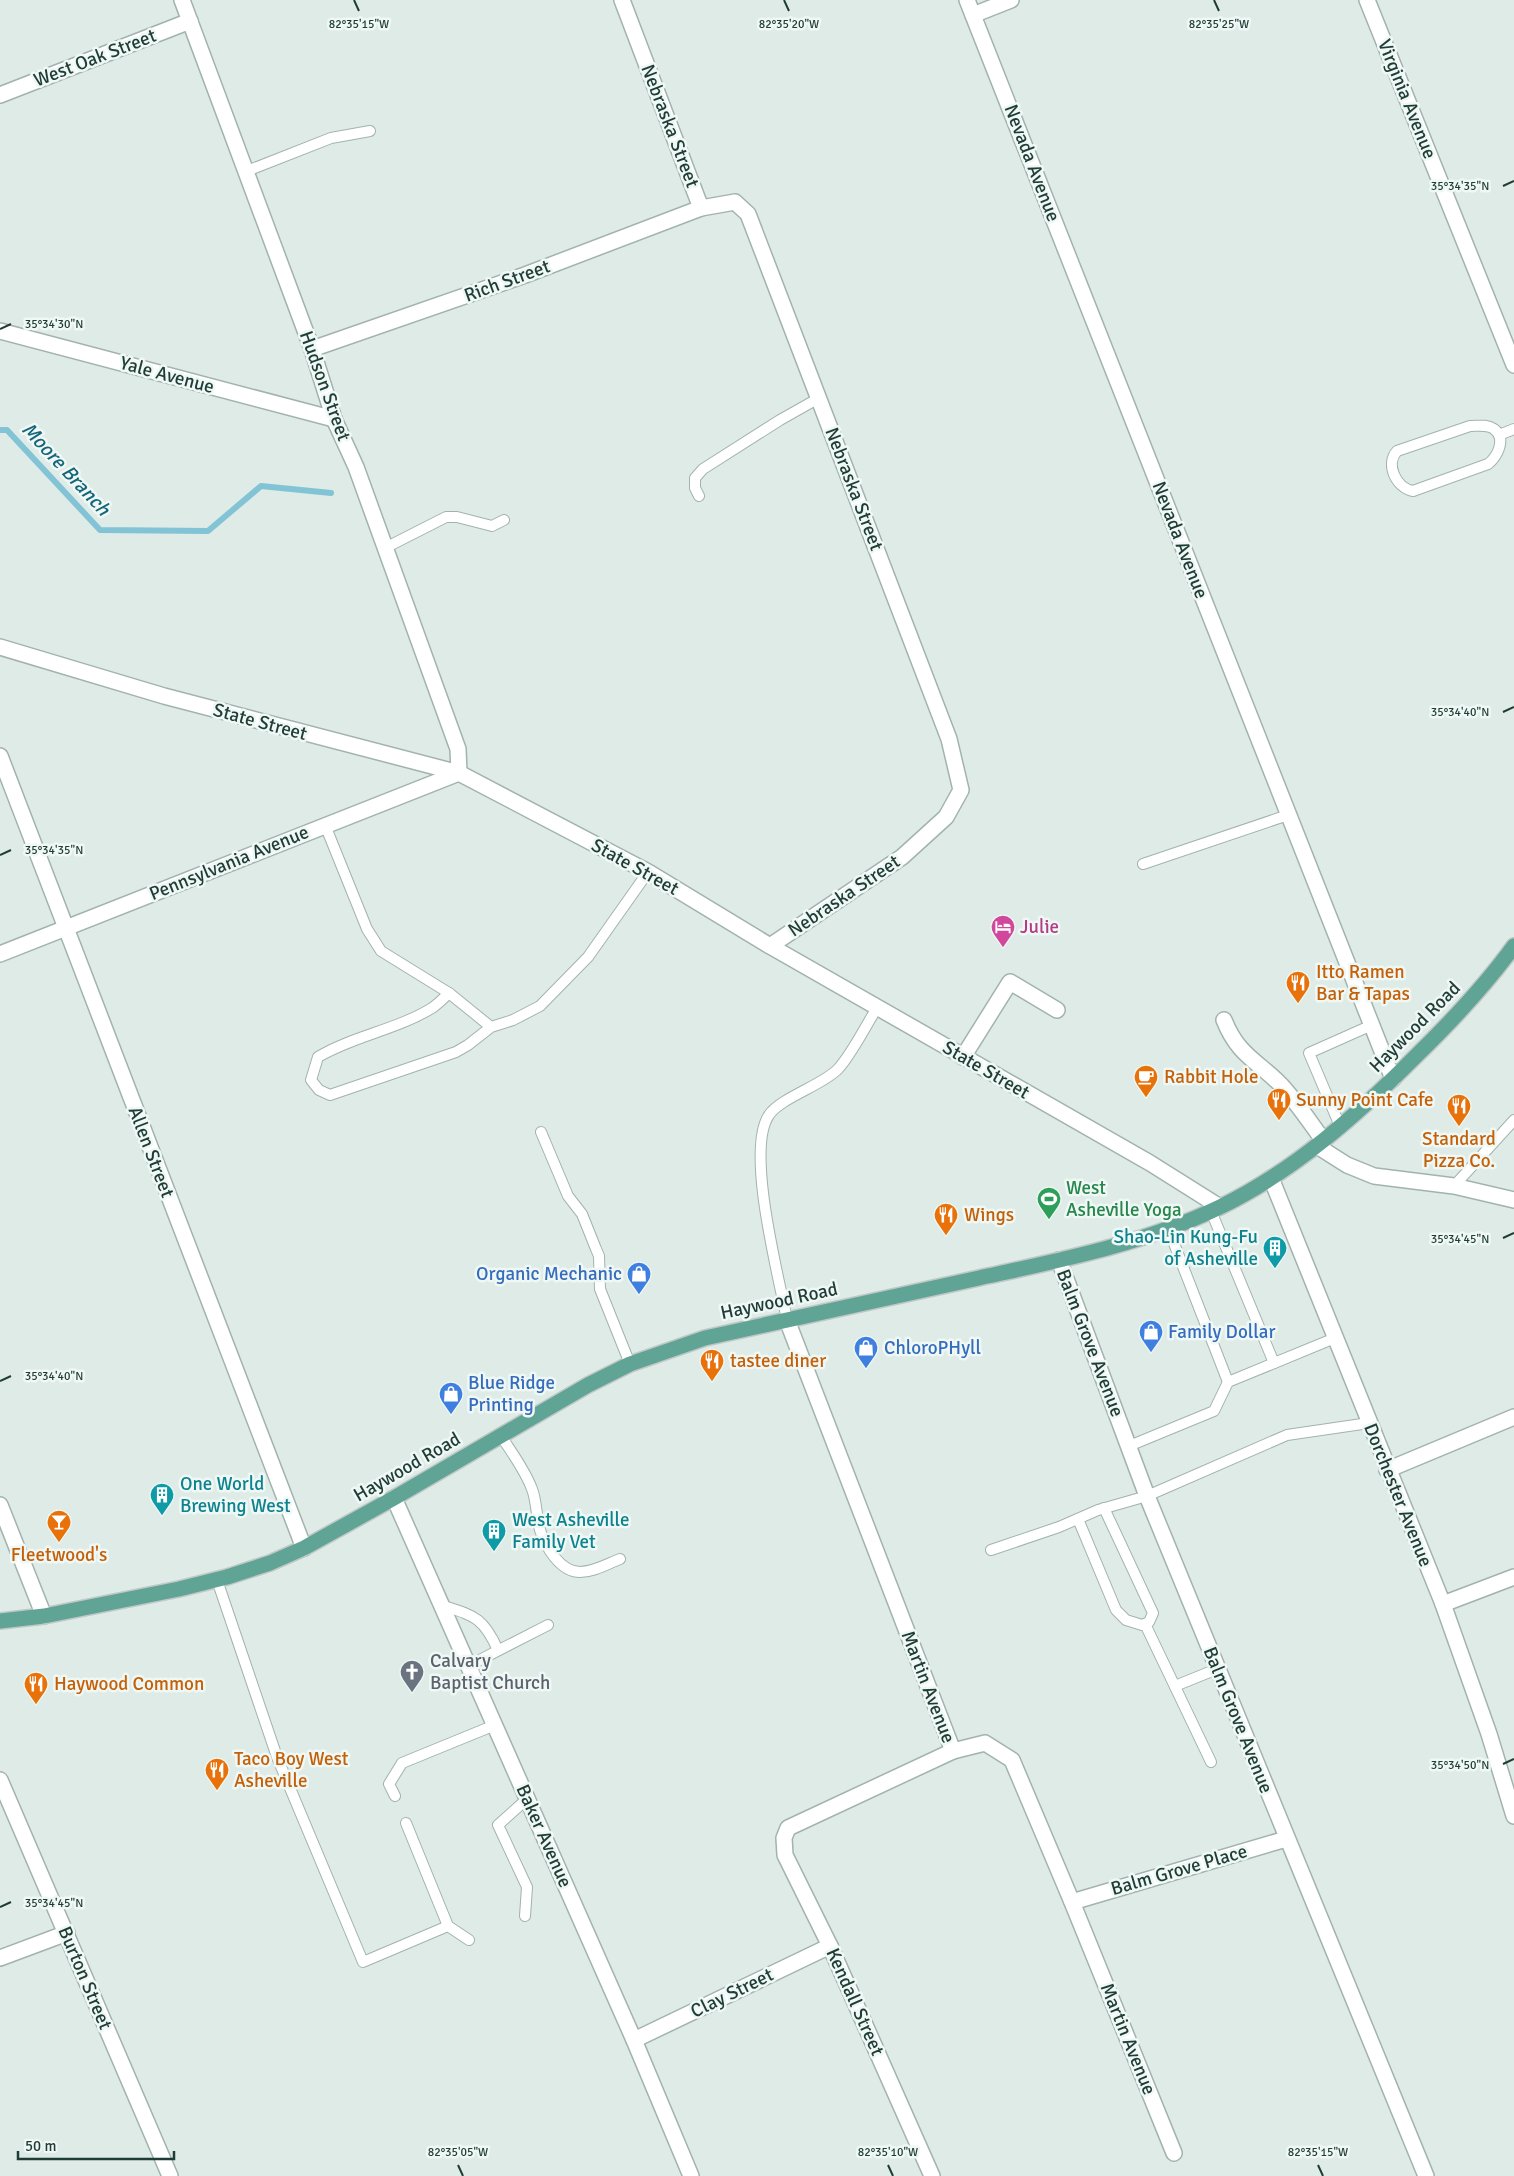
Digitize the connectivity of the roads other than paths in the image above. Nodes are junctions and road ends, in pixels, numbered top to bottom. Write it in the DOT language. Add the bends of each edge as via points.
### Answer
graph roads {
  1 [pos="182,0"];
  2 [pos="622,0"];
  3 [pos="967,0"];
  4 [pos="1011,0"];
  5 [pos="1367,0"];
  6 [pos="974,15"];
  7 [pos="190,21"];
  8 [pos="0,95"];
  9 [pos="370,131"];
  10 [pos="247,171"];
  11 [pos="701,208"];
  12 [pos="0,332"];
  13 [pos="312,349"];
  14 [pos="1514,365"];
  15 [pos="819,398"];
  16 [pos="334,419"];
  17 [pos="1514,429"];
  18 [pos="1499,435"];
  19 [pos="699,496"];
  20 [pos="504,520"];
  21 [pos="385,548"];
  22 [pos="0,647"];
  23 [pos="0,756"];
  24 [pos="459,773"];
  25 [pos="1288,816"];
  26 [pos="326,826"];
  27 [pos="1143,864"];
  28 [pos="648,872"];
  29 [pos="65,928"];
  30 [pos="770,946"];
  31 [pos="1514,946"];
  32 [pos="0,954"];
  33 [pos="450,994"];
  34 [pos="878,1008"];
  35 [pos="1057,1010"];
  36 [pos="1224,1020"];
  37 [pos="1372,1025"];
  38 [pos="491,1027"];
  39 [pos="963,1057"];
  40 [pos="1393,1079"];
  41 [pos="1514,1120"];
  42 [pos="1340,1126"];
  43 [pos="541,1132"];
  44 [pos="1320,1143"];
  45 [pos="1271,1178"];
  46 [pos="1454,1186"];
  47 [pos="1514,1200"];
  48 [pos="1215,1209"];
  49 [pos="1168,1228"];
  50 [pos="1059,1260"];
  51 [pos="787,1320"];
  52 [pos="1335,1338"];
  53 [pos="1274,1363"];
  54 [pos="630,1364"];
  55 [pos="1228,1382"];
  56 [pos="1514,1417"];
  57 [pos="1368,1423"];
  58 [pos="501,1436"];
  59 [pos="1129,1446"];
  60 [pos="1387,1470"];
  61 [pos="1147,1496"];
  62 [pos="394,1498"];
  63 [pos="0,1505"];
  64 [pos="1104,1508"];
  65 [pos="1078,1519"];
  66 [pos="304,1548"];
  67 [pos="992,1550"];
  68 [pos="620,1559"];
  69 [pos="1514,1577"];
  70 [pos="217,1580"];
  71 [pos="1443,1604"];
  72 [pos="441,1605"];
  73 [pos="44,1616"];
  74 [pos="0,1621"];
  75 [pos="1145,1624"];
  76 [pos="548,1626"];
  77 [pos="498,1650"];
  78 [pos="468,1666"];
  79 [pos="1217,1669"];
  80 [pos="1175,1686"];
  81 [pos="495,1725"];
  82 [pos="952,1751"];
  83 [pos="1211,1762"];
  84 [pos="0,1780"];
  85 [pos="395,1796"];
  86 [pos="527,1798"];
  87 [pos="1514,1816"];
  88 [pos="406,1823"];
  89 [pos="1286,1839"];
  90 [pos="1072,1902"];
  91 [pos="525,1916"];
  92 [pos="448,1926"];
  93 [pos="67,1933"];
  94 [pos="469,1940"];
  95 [pos="830,1946"];
  96 [pos="0,1958"];
  97 [pos="634,2040"];
  98 [pos="1174,2153"];
  99 [pos="170,2176"];
  100 [pos="691,2176"];
  101 [pos="932,2176"];
  102 [pos="1426,2176"];
  1 -- 7 [label="street, Hudson Street"];
  2 -- 11 [label="street, Nebraska Street"];
  3 -- 6 [label="street, Nevada Avenue"];
  4 -- 6 [label="street"];
  5 -- 14 [label="street, Virginia Avenue"];
  6 -- 25 [label="street, Nevada Avenue"];
  7 -- 8 [label="street, West Oak Street"];
  7 -- 10 [label="street, Hudson Street"];
  9 -- 10 [label="lane" via="331,138"];
  10 -- 13 [label="street, Hudson Street"];
  11 -- 13 [label="street, Rich Street" via="525,275"];
  11 -- 15 [label="street, Nebraska Street" via="735,202 748,214"];
  12 -- 16 [label="street, Yale Avenue"];
  13 -- 16 [label="street, Hudson Street"];
  15 -- 19 [label="lane" via="703,469 695,478"];
  15 -- 30 [label="street, Nebraska Street" via="950,739 961,790 946,817 902,857"];
  16 -- 21 [label="street, Hudson Street" via="356,467"];
  17 -- 18 [label="lane"];
  18 -- 18 [label="lane" via="1485,426 1470,426 1397,451 1391,463 1399,484 1404,490 1413,491 1488,464 1500,446"];
  20 -- 21 [label="lane" via="492,526 446,517"];
  21 -- 24 [label="street, Hudson Street" via="458,749"];
  22 -- 24 [label="street, State Street" via="164,696"];
  23 -- 29 [label="street, Allen Street"];
  24 -- 26 [label="street, Pennsylvania Avenue"];
  24 -- 28 [label="street, State Street"];
  25 -- 27 [label="lane"];
  25 -- 37 [label="street, Nevada Avenue"];
  26 -- 29 [label="street, Pennsylvania Avenue"];
  26 -- 33 [label="lane" via="367,929 381,951"];
  28 -- 30 [label="street, State Street"];
  28 -- 38 [label="lane" via="588,957 540,1006"];
  29 -- 32 [label="street, Pennsylvania Avenue"];
  29 -- 66 [label="street, Allen Street"];
  30 -- 34 [label="street, State Street"];
  31 -- 40 [label="main road, Haywood Road" via="1459,1013"];
  33 -- 38 [label="lane"];
  33 -- 38 [label="lane" via="432,1008 318,1057 311,1080 319,1090 330,1094 456,1052"];
  34 -- 39 [label="street, State Street"];
  34 -- 51 [label="lane" via="839,1068 774,1109 765,1123 761,1186"];
  35 -- 39 [label="street" via="1010,982"];
  36 -- 44 [label="street" via="1236,1044 1278,1082"];
  37 -- 40 [label="street, Nevada Avenue"];
  37 -- 42 [label="lane" via="1309,1053"];
  39 -- 48 [label="street, State Street" via="1150,1163"];
  40 -- 42 [label="main road, Haywood Road"];
  41 -- 46 [label="lane"];
  42 -- 44 [label="main road, Haywood Road"];
  43 -- 54 [label="lane" via="568,1196 582,1214 596,1249 600,1290"];
  44 -- 45 [label="main road, Haywood Road"];
  44 -- 46 [label="street" via="1347,1165 1374,1176"];
  45 -- 48 [label="main road, Haywood Road"];
  45 -- 52 [label="street, Dorchester Avenue"];
  46 -- 47 [label="street"];
  48 -- 49 [label="main road, Haywood Road"];
  48 -- 53 [label="lane"];
  49 -- 50 [label="main road, Haywood Road" via="1137,1241"];
  49 -- 55 [label="lane"];
  50 -- 51 [label="main road, Haywood Road"];
  50 -- 59 [label="street, Balm Grove Avenue"];
  51 -- 54 [label="main road, Haywood Road" via="705,1338"];
  51 -- 82 [label="street, Martin Avenue"];
  52 -- 53 [label="lane"];
  52 -- 57 [label="street, Dorchester Avenue"];
  53 -- 55 [label="lane"];
  54 -- 58 [label="main road, Haywood Road"];
  55 -- 59 [label="lane" via="1214,1411"];
  56 -- 60 [label="street"];
  57 -- 60 [label="street, Dorchester Avenue"];
  57 -- 61 [label="lane" via="1287,1436"];
  58 -- 62 [label="main road, Haywood Road"];
  58 -- 68 [label="lane" via="528,1479 540,1529 552,1554 566,1567 579,1572"];
  59 -- 61 [label="street, Balm Grove Avenue"];
  60 -- 71 [label="street, Dorchester Avenue"];
  61 -- 64 [label="lane"];
  61 -- 79 [label="street, Balm Grove Avenue"];
  62 -- 66 [label="main road, Haywood Road"];
  62 -- 72 [label="street, Baker Avenue"];
  63 -- 73 [label="street"];
  64 -- 65 [label="lane"];
  64 -- 75 [label="lane" via="1153,1613"];
  65 -- 67 [label="lane"];
  65 -- 75 [label="lane" via="1116,1610 1126,1620"];
  66 -- 70 [label="main road, Haywood Road"];
  69 -- 71 [label="street"];
  70 -- 73 [label="main road, Haywood Road"];
  70 -- 92 [label="lane" via="277,1757 363,1962"];
  71 -- 87 [label="street, Dorchester Avenue"];
  72 -- 77 [label="lane" via="481,1621"];
  72 -- 78 [label="street, Baker Avenue"];
  73 -- 74 [label="main road, Haywood Road"];
  75 -- 80 [label="lane"];
  76 -- 77 [label="lane"];
  77 -- 78 [label="lane"];
  78 -- 81 [label="street, Baker Avenue"];
  79 -- 80 [label="lane"];
  79 -- 89 [label="street, Balm Grove Avenue"];
  80 -- 83 [label="lane"];
  81 -- 85 [label="lane" via="402,1764 390,1784"];
  81 -- 86 [label="street, Baker Avenue"];
  82 -- 90 [label="street, Martin Avenue" via="985,1743 1012,1760"];
  82 -- 95 [label="street, Kendall Street" via="788,1828 784,1838 785,1855"];
  84 -- 93 [label="street, Burton Street"];
  86 -- 91 [label="lane" via="498,1825 527,1887"];
  86 -- 97 [label="street, Baker Avenue"];
  88 -- 92 [label="lane"];
  89 -- 90 [label="street, Balm Grove Place"];
  89 -- 102 [label="street, Balm Grove Avenue"];
  90 -- 98 [label="street, Martin Avenue"];
  92 -- 94 [label="lane"];
  93 -- 96 [label="street"];
  93 -- 99 [label="street, Burton Street"];
  95 -- 97 [label="street, Clay Street"];
  95 -- 101 [label="street, Kendall Street"];
  97 -- 100 [label="street, Baker Avenue"];
}
